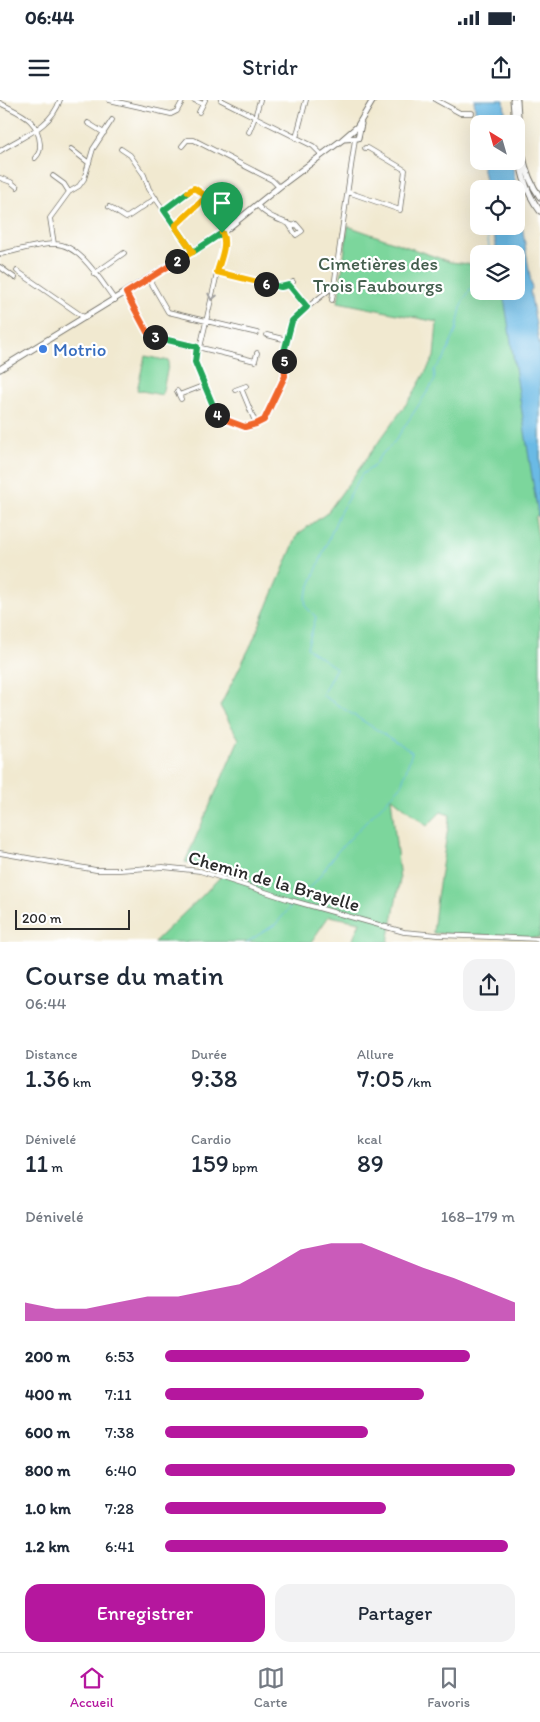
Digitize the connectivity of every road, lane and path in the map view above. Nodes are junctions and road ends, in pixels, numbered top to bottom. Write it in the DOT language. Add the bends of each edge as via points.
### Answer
graph roads {
  1 [pos="60,100"];
  2 [pos="109,100"];
  3 [pos="183,100"];
  4 [pos="194,100"];
  5 [pos="222,100"];
  6 [pos="260,100"];
  7 [pos="306,100"];
  8 [pos="374,100"];
  9 [pos="436,100"];
  10 [pos="515,100"];
  11 [pos="204,102"];
  12 [pos="0,104"];
  13 [pos="199,112"];
  14 [pos="472,113"];
  15 [pos="515,115"];
  16 [pos="364,116"];
  17 [pos="255,117"];
  18 [pos="112,120"];
  19 [pos="88,123"];
  20 [pos="37,129"];
  21 [pos="352,131"];
  22 [pos="248,132"];
  23 [pos="104,133"];
  24 [pos="359,134"];
  25 [pos="296,138"];
  26 [pos="354,139"];
  27 [pos="342,140"];
  28 [pos="182,146"];
  29 [pos="365,148"];
  30 [pos="70,149"];
  31 [pos="121,149"];
  32 [pos="0,151"];
  33 [pos="322,155"];
  34 [pos="35,158"];
  35 [pos="89,163"];
  36 [pos="522,170"];
  37 [pos="53,176"];
  38 [pos="0,178"];
  39 [pos="16,187"];
  40 [pos="279,187"];
  41 [pos="69,192"];
  42 [pos="348,192"];
  43 [pos="540,197"];
  44 [pos="156,198"];
  45 [pos="257,204"];
  46 [pos="109,207"];
  47 [pos="164,210"];
  48 [pos="540,210"];
  49 [pos="288,223"];
  50 [pos="175,226"];
  51 [pos="222,233"];
  52 [pos="54,244"];
  53 [pos="193,252"];
  54 [pos="124,253"];
  55 [pos="0,254"];
  56 [pos="0,267"];
  57 [pos="17,270"];
  58 [pos="217,272"];
  59 [pos="94,274"];
  60 [pos="16,278"];
  61 [pos="149,279"];
  62 [pos="334,288"];
  63 [pos="126,293"];
  64 [pos="114,300"];
  65 [pos="332,300"];
  66 [pos="307,307"];
  67 [pos="86,318"];
  68 [pos="206,321"];
  69 [pos="257,333"];
  70 [pos="267,335"];
  71 [pos="287,340"];
  72 [pos="198,347"];
  73 [pos="257,353"];
  74 [pos="0,370"];
  75 [pos="205,384"];
  76 [pos="235,390"];
  77 [pos="179,395"];
  78 [pos="256,424"];
  79 [pos="0,852"];
  80 [pos="540,939"];
  1 -- 20 [label="street" via="49,120"];
  2 -- 3 [label="street" via="171,114 177,111"];
  4 -- 11 [label="street"];
  5 -- 17 [label="street"];
  6 -- 17 [label="street"];
  7 -- 25 [label="street"];
  8 -- 16 [label="main road"];
  9 -- 14 [label="street" via="460,113"];
  10 -- 15 [label="main road"];
  10 -- 43 [label="main road" via="526,171"];
  11 -- 13 [label="street"];
  12 -- 20 [label="street" via="29,119"];
  16 -- 21 [label="main road"];
  16 -- 24 [label="main road"];
  17 -- 22 [label="street"];
  17 -- 25 [label="street"];
  18 -- 23 [label="street"];
  19 -- 23 [label="street"];
  20 -- 32 [label="street"];
  20 -- 34 [label="street" via="40,151"];
  21 -- 24 [label="main road" via="357,130"];
  21 -- 26 [label="main road" via="350,136"];
  21 -- 27 [label="main road"];
  23 -- 35 [label="street" via="93,149"];
  24 -- 26 [label="main road"];
  25 -- 33 [label="street" via="316,148"];
  26 -- 27 [label="main road"];
  26 -- 42 [label="street"];
  27 -- 33 [label="main road"];
  28 -- 40 [label="street" via="187,140 194,140 272,180"];
  29 -- 42 [label="street" via="405,170 400,210"];
  30 -- 35 [label="street"];
  31 -- 44 [label="street" via="130,155"];
  33 -- 40 [label="main road"];
  35 -- 41 [label="street" via="82,182"];
  36 -- 48 [label="main road" via="525,186"];
  37 -- 41 [label="street"];
  38 -- 39 [label="street"];
  40 -- 45 [label="main road"];
  41 -- 52 [label="street" via="50,220"];
  42 -- 62 [label="street"];
  44 -- 46 [label="street" via="126,218"];
  44 -- 47 [label="street"];
  45 -- 49 [label="street" via="265,214"];
  45 -- 51 [label="main road"];
  47 -- 50 [label="street"];
  47 -- 50 [label="street" via="194,188 205,196"];
  50 -- 53 [label="street"];
  51 -- 53 [label="main road"];
  51 -- 58 [label="street" via="224,243"];
  52 -- 55 [label="street"];
  52 -- 59 [label="street" via="75,250"];
  53 -- 61 [label="main road"];
  54 -- 59 [label="street"];
  56 -- 60 [label="street"];
  57 -- 67 [label="street"];
  58 -- 66 [label="street" via="281,287 291,283"];
  58 -- 68 [label="street, one-way"];
  59 -- 64 [label="street"];
  61 -- 63 [label="main road"];
  61 -- 68 [label="street" via="167,311"];
  62 -- 65 [label="street"];
  62 -- 66 [label="street"];
  63 -- 64 [label="main road"];
  63 -- 72 [label="street" via="150,335"];
  64 -- 67 [label="main road"];
  66 -- 71 [label="street" via="292,321"];
  67 -- 74 [label="main road"];
  68 -- 69 [label="street"];
  68 -- 72 [label="street"];
  70 -- 71 [label="street"];
  71 -- 78 [label="street" via="285,376 266,418"];
  72 -- 73 [label="street" via="255,361"];
  72 -- 75 [label="street" via="195,362"];
  75 -- 77 [label="street"];
  75 -- 78 [label="street" via="220,417 245,427"];
  76 -- 78 [label="street" via="243,387"];
  79 -- 80 [label="street, Chemin de la Brayelle" via="101,870 163,867 196,871 404,932"];
}
